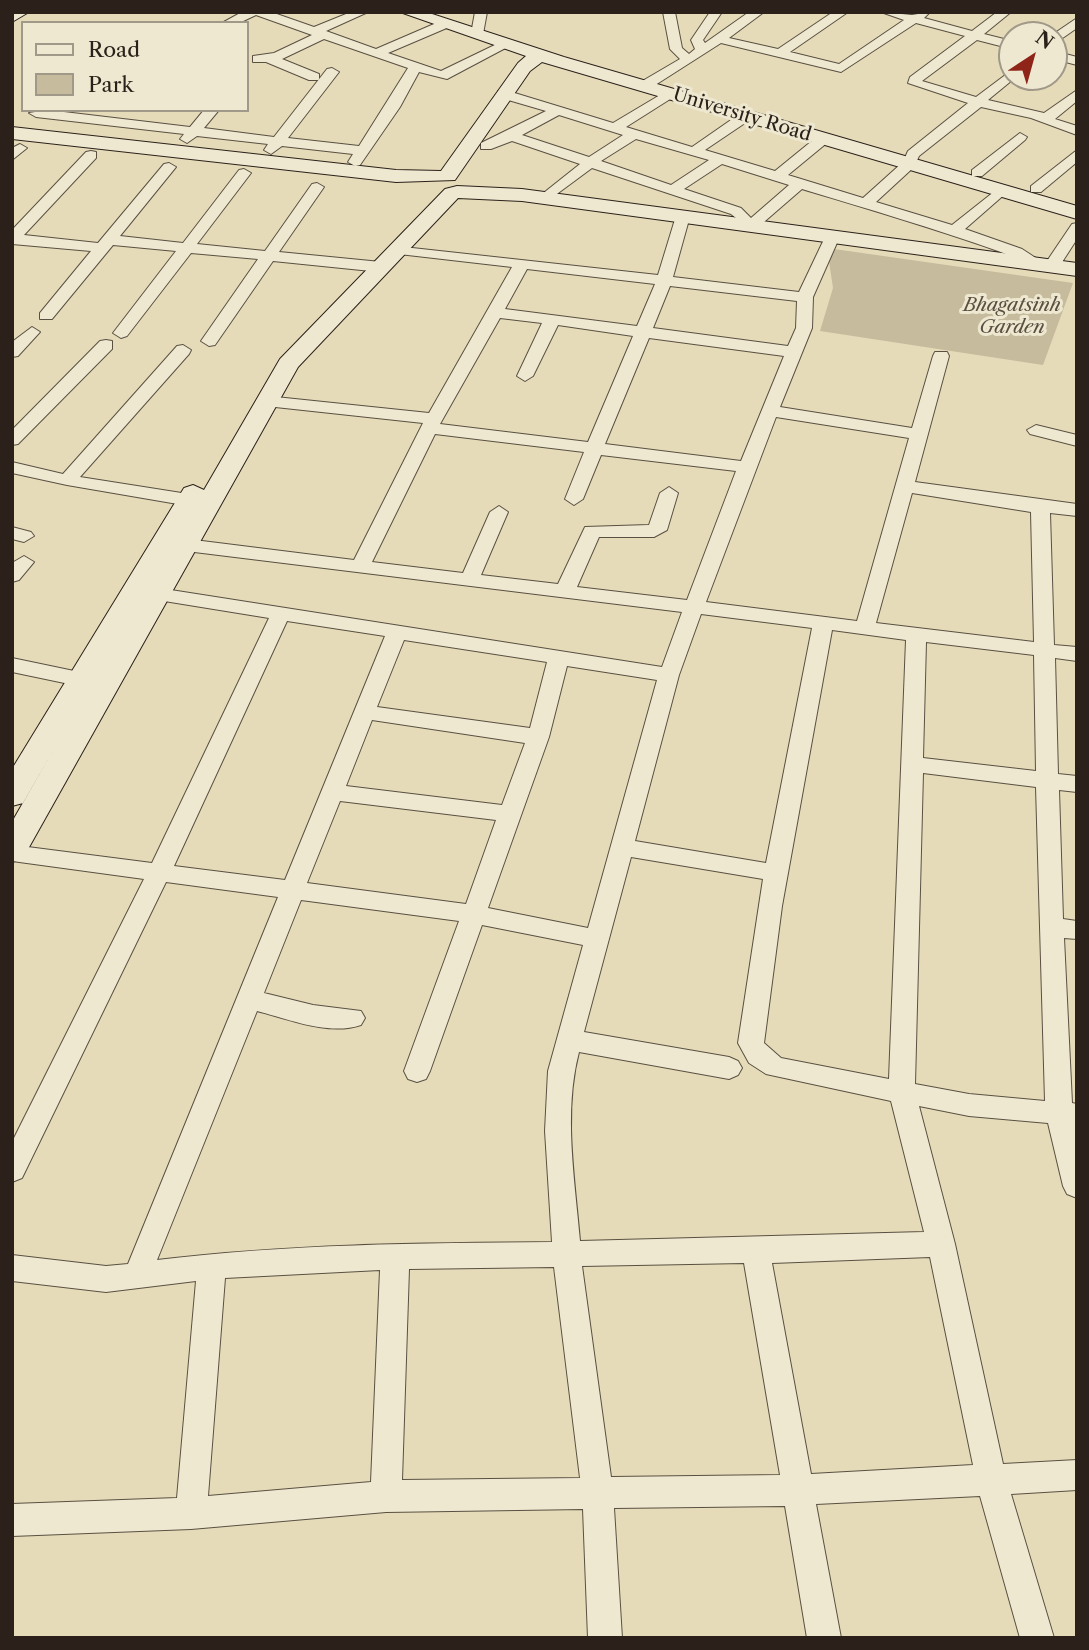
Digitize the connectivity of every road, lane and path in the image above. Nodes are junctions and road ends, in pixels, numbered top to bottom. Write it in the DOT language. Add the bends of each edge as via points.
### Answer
graph roads {
  1 [pos="21,12"];
  2 [pos="256,12"];
  3 [pos="362,12"];
  4 [pos="408,12"];
  5 [pos="669,12"];
  6 [pos="716,12"];
  7 [pos="758,12"];
  8 [pos="842,12"];
  9 [pos="887,12"];
  10 [pos="1005,12"];
  11 [pos="919,16"];
  12 [pos="12,17"];
  13 [pos="440,18"];
  14 [pos="233,21"];
  15 [pos="479,24"];
  16 [pos="319,34"];
  17 [pos="975,36"];
  18 [pos="718,39"];
  19 [pos="998,42"];
  20 [pos="507,44"];
  21 [pos="702,50"];
  22 [pos="376,54"];
  23 [pos="779,54"];
  24 [pos="539,55"];
  25 [pos="258,57"];
  26 [pos="688,60"];
  27 [pos="558,61"];
  28 [pos="415,67"];
  29 [pos="332,72"];
  30 [pos="314,77"];
  31 [pos="650,82"];
  32 [pos="998,86"];
  33 [pos="670,93"];
  34 [pos="1077,93"];
  35 [pos="511,97"];
  36 [pos="978,102"];
  37 [pos="558,110"];
  38 [pos="121,112"];
  39 [pos="210,112"];
  40 [pos="36,113"];
  41 [pos="746,116"];
  42 [pos="1037,117"];
  43 [pos="112,121"];
  44 [pos="616,127"];
  45 [pos="194,131"];
  46 [pos="1077,131"];
  47 [pos="635,133"];
  48 [pos="510,136"];
  49 [pos="1020,138"];
  50 [pos="823,139"];
  51 [pos="278,141"];
  52 [pos="15,146"];
  53 [pos="486,146"];
  54 [pos="91,149"];
  55 [pos="695,150"];
  56 [pos="362,151"];
  57 [pos="1077,154"];
  58 [pos="722,158"];
  59 [pos="911,159"];
  60 [pos="172,160"];
  61 [pos="262,162"];
  62 [pos="591,162"];
  63 [pos="350,169"];
  64 [pos="244,173"];
  65 [pos="977,173"];
  66 [pos="778,176"];
  67 [pos="800,183"];
  68 [pos="451,185"];
  69 [pos="317,187"];
  70 [pos="1036,189"];
  71 [pos="673,190"];
  72 [pos="1000,191"];
  73 [pos="546,198"];
  74 [pos="1077,201"];
  75 [pos="866,203"];
  76 [pos="1077,213"];
  77 [pos="683,216"];
  78 [pos="747,224"];
  79 [pos="18,227"];
  80 [pos="1077,227"];
  81 [pos="956,230"];
  82 [pos="832,236"];
  83 [pos="12,239"];
  84 [pos="105,244"];
  85 [pos="187,249"];
  86 [pos="268,257"];
  87 [pos="382,260"];
  88 [pos="522,264"];
  89 [pos="1045,266"];
  90 [pos="1077,270"];
  91 [pos="663,282"];
  92 [pos="805,297"];
  93 [pos="494,312"];
  94 [pos="46,317"];
  95 [pos="552,320"];
  96 [pos="32,332"];
  97 [pos="642,332"];
  98 [pos="121,333"];
  99 [pos="209,341"];
  100 [pos="106,345"];
  101 [pos="183,350"];
  102 [pos="12,352"];
  103 [pos="793,352"];
  104 [pos="941,356"];
  105 [pos="525,376"];
  106 [pos="266,401"];
  107 [pos="769,411"];
  108 [pos="432,424"];
  109 [pos="1036,430"];
  110 [pos="919,434"];
  111 [pos="12,440"];
  112 [pos="1077,441"];
  113 [pos="595,449"];
  114 [pos="12,467"];
  115 [pos="747,467"];
  116 [pos="67,480"];
  117 [pos="905,486"];
  118 [pos="669,493"];
  119 [pos="574,499"];
  120 [pos="198,501"];
  121 [pos="1033,505"];
  122 [pos="1077,510"];
  123 [pos="499,512"];
  124 [pos="186,545"];
  125 [pos="360,566"];
  126 [pos="470,579"];
  127 [pos="565,591"];
  128 [pos="158,594"];
  129 [pos="694,607"];
  130 [pos="281,614"];
  131 [pos="823,622"];
  132 [pos="865,628"];
  133 [pos="397,632"];
  134 [pos="916,634"];
  135 [pos="1044,650"];
  136 [pos="1077,654"];
  137 [pos="559,658"];
  138 [pos="12,665"];
  139 [pos="669,675"];
  140 [pos="94,682"];
  141 [pos="364,712"];
  142 [pos="538,737"];
  143 [pos="912,764"];
  144 [pos="1047,781"];
  145 [pos="1077,784"];
  146 [pos="334,792"];
  147 [pos="12,795"];
  148 [pos="511,814"];
  149 [pos="15,842"];
  150 [pos="624,848"];
  151 [pos="776,873"];
  152 [pos="158,874"];
  153 [pos="293,891"];
  154 [pos="472,914"];
  155 [pos="1051,927"];
  156 [pos="1077,930"];
  157 [pos="597,939"];
  158 [pos="249,999"];
  159 [pos="352,1018"];
  160 [pos="569,1040"];
  161 [pos="729,1068"];
  162 [pos="417,1071"];
  163 [pos="902,1092"];
  164 [pos="1068,1114"];
  165 [pos="12,1170"];
  166 [pos="1077,1186"];
  167 [pos="941,1244"];
  168 [pos="756,1251"];
  169 [pos="568,1254"];
  170 [pos="395,1256"];
  171 [pos="212,1265"];
  172 [pos="12,1268"];
  173 [pos="137,1276"];
  174 [pos="1077,1475"];
  175 [pos="991,1479"];
  176 [pos="796,1490"];
  177 [pos="598,1495"];
  178 [pos="386,1496"];
  179 [pos="191,1513"];
  180 [pos="12,1520"];
  181 [pos="605,1638"];
  182 [pos="824,1638"];
  183 [pos="1037,1638"];
  1 -- 12 [label="street"];
  2 -- 14 [label="street"];
  2 -- 16 [label="street"];
  3 -- 16 [label="street"];
  4 -- 13 [label="street, University Road"];
  5 -- 26 [label="street" via="676,49"];
  6 -- 21 [label="street" via="697,40"];
  7 -- 18 [label="street"];
  8 -- 23 [label="street"];
  9 -- 11 [label="street"];
  10 -- 17 [label="street"];
  11 -- 17 [label="street"];
  11 -- 23 [label="street" via="841,68"];
  13 -- 15 [label="street, University Road"];
  13 -- 22 [label="street"];
  15 -- 20 [label="street, University Road"];
  15 -- 31 [label="street, University Road"];
  16 -- 22 [label="street"];
  16 -- 25 [label="street"];
  17 -- 19 [label="street"];
  17 -- 36 [label="street" via="915,83"];
  18 -- 21 [label="street"];
  18 -- 23 [label="street"];
  20 -- 24 [label="street, University Road"];
  20 -- 28 [label="street" via="449,75"];
  21 -- 26 [label="street"];
  22 -- 28 [label="street"];
  24 -- 27 [label="street, University Road"];
  24 -- 35 [label="street" via="524,67"];
  25 -- 30 [label="street"];
  26 -- 31 [label="street"];
  27 -- 31 [label="street, University Road"];
  27 -- 35 [label="street"];
  28 -- 56 [label="street"];
  29 -- 51 [label="street"];
  31 -- 33 [label="street, University Road"];
  31 -- 59 [label="street, University Road"];
  32 -- 36 [label="street"];
  33 -- 41 [label="street, University Road"];
  33 -- 44 [label="street"];
  34 -- 42 [label="street" via="1052,116"];
  35 -- 37 [label="street"];
  35 -- 53 [label="street"];
  35 -- 68 [label="street"];
  36 -- 42 [label="street"];
  36 -- 59 [label="street"];
  37 -- 44 [label="street"];
  37 -- 48 [label="street"];
  38 -- 43 [label="street"];
  39 -- 45 [label="street"];
  40 -- 43 [label="street"];
  41 -- 50 [label="street, University Road"];
  41 -- 55 [label="street"];
  42 -- 46 [label="street"];
  43 -- 45 [label="street"];
  43 -- 54 [label="street"];
  44 -- 47 [label="street"];
  45 -- 51 [label="street"];
  45 -- 60 [label="street"];
  47 -- 55 [label="street"];
  47 -- 62 [label="street"];
  48 -- 53 [label="street"];
  48 -- 62 [label="street"];
  49 -- 65 [label="street"];
  50 -- 59 [label="street, University Road"];
  50 -- 66 [label="street"];
  51 -- 56 [label="street"];
  51 -- 61 [label="street"];
  52 -- 54 [label="street"];
  53 -- 68 [label="street"];
  54 -- 60 [label="street"];
  54 -- 79 [label="street"];
  55 -- 58 [label="street"];
  56 -- 63 [label="street"];
  57 -- 70 [label="street"];
  58 -- 66 [label="street"];
  58 -- 71 [label="street"];
  59 -- 65 [label="street, University Road"];
  59 -- 72 [label="street, University Road"];
  59 -- 75 [label="street"];
  60 -- 61 [label="street"];
  60 -- 84 [label="street"];
  61 -- 63 [label="street"];
  62 -- 71 [label="street"];
  62 -- 73 [label="street"];
  63 -- 68 [label="street"];
  64 -- 85 [label="street"];
  65 -- 70 [label="street, University Road"];
  66 -- 67 [label="street"];
  67 -- 75 [label="street"];
  67 -- 78 [label="street"];
  68 -- 73 [label="street"];
  68 -- 87 [label="street"];
  68 -- 87 [label="street"];
  69 -- 86 [label="street"];
  70 -- 74 [label="street, University Road"];
  71 -- 78 [label="street" via="736,211"];
  72 -- 76 [label="street, University Road"];
  72 -- 81 [label="street"];
  73 -- 77 [label="street"];
  75 -- 81 [label="street"];
  77 -- 78 [label="street"];
  77 -- 91 [label="street"];
  78 -- 82 [label="street"];
  79 -- 83 [label="street"];
  80 -- 89 [label="street"];
  81 -- 89 [label="street"];
  82 -- 89 [label="street"];
  82 -- 92 [label="street"];
  83 -- 84 [label="street"];
  84 -- 85 [label="street"];
  84 -- 94 [label="street"];
  85 -- 86 [label="street"];
  85 -- 98 [label="street"];
  86 -- 87 [label="street"];
  86 -- 99 [label="street"];
  87 -- 88 [label="street"];
  87 -- 106 [label="street" via="305,344"];
  87 -- 120 [label="street" via="268,364 242,402"];
  88 -- 91 [label="street"];
  88 -- 93 [label="street"];
  89 -- 90 [label="street"];
  91 -- 92 [label="street"];
  91 -- 97 [label="street"];
  92 -- 103 [label="street" via="804,328"];
  93 -- 95 [label="street"];
  93 -- 108 [label="street"];
  95 -- 97 [label="street"];
  95 -- 105 [label="street"];
  96 -- 102 [label="street"];
  97 -- 103 [label="street"];
  97 -- 113 [label="street"];
  100 -- 111 [label="street"];
  101 -- 116 [label="street"];
  103 -- 107 [label="street"];
  104 -- 110 [label="street"];
  106 -- 108 [label="street"];
  106 -- 120 [label="street"];
  107 -- 110 [label="street"];
  107 -- 115 [label="street"];
  108 -- 113 [label="street"];
  108 -- 125 [label="street"];
  109 -- 112 [label="street"];
  110 -- 117 [label="street"];
  113 -- 115 [label="street"];
  113 -- 119 [label="street"];
  114 -- 116 [label="street"];
  115 -- 129 [label="street"];
  116 -- 120 [label="street"];
  117 -- 121 [label="street"];
  117 -- 132 [label="street"];
  118 -- 127 [label="street" via="660,526 654,531 592,531"];
  120 -- 124 [label="street"];
  120 -- 140 [label="street" via="166,534"];
  121 -- 122 [label="street"];
  121 -- 135 [label="street" via="1042,517"];
  123 -- 126 [label="street"];
  124 -- 125 [label="street"];
  124 -- 128 [label="street"];
  125 -- 126 [label="street"];
  126 -- 127 [label="street"];
  127 -- 129 [label="street"];
  128 -- 130 [label="street"];
  128 -- 140 [label="street"];
  129 -- 131 [label="street"];
  129 -- 139 [label="street"];
  130 -- 133 [label="street"];
  130 -- 152 [label="street"];
  131 -- 132 [label="street"];
  131 -- 151 [label="street"];
  132 -- 134 [label="street"];
  133 -- 137 [label="street"];
  133 -- 141 [label="street"];
  134 -- 135 [label="street"];
  134 -- 143 [label="street"];
  135 -- 136 [label="street"];
  135 -- 144 [label="street"];
  137 -- 139 [label="street"];
  137 -- 142 [label="street"];
  138 -- 140 [label="street"];
  139 -- 150 [label="street"];
  140 -- 147 [label="street"];
  140 -- 149 [label="street"];
  141 -- 142 [label="street"];
  141 -- 146 [label="street"];
  142 -- 148 [label="street"];
  143 -- 144 [label="street"];
  143 -- 163 [label="street"];
  144 -- 145 [label="street"];
  144 -- 155 [label="street"];
  146 -- 148 [label="street"];
  146 -- 153 [label="street"];
  148 -- 154 [label="street"];
  149 -- 152 [label="street"];
  150 -- 151 [label="street"];
  150 -- 157 [label="street"];
  151 -- 163 [label="street" via="751,1043 758,1056 775,1067"];
  152 -- 153 [label="street"];
  152 -- 165 [label="street"];
  153 -- 154 [label="street"];
  153 -- 158 [label="street"];
  154 -- 157 [label="street"];
  154 -- 162 [label="street"];
  155 -- 156 [label="street"];
  155 -- 164 [label="street"];
  157 -- 160 [label="street"];
  158 -- 159 [label="street" via="313,1015"];
  158 -- 173 [label="street"];
  160 -- 161 [label="street"];
  160 -- 169 [label="street" via="561,1071 558,1131"];
  163 -- 164 [label="street" via="970,1105"];
  163 -- 167 [label="street"];
  164 -- 166 [label="street"];
  167 -- 168 [label="street"];
  167 -- 175 [label="street"];
  168 -- 169 [label="street"];
  168 -- 176 [label="street"];
  169 -- 170 [label="street"];
  169 -- 177 [label="street"];
  170 -- 171 [label="street"];
  170 -- 178 [label="street"];
  171 -- 173 [label="street"];
  171 -- 179 [label="street"];
  172 -- 173 [label="street" via="106,1279"];
  174 -- 175 [label="street"];
  175 -- 176 [label="street"];
  175 -- 183 [label="street"];
  176 -- 177 [label="street"];
  176 -- 182 [label="street"];
  177 -- 178 [label="street"];
  177 -- 181 [label="street"];
  178 -- 179 [label="street"];
  179 -- 180 [label="street"];
}
